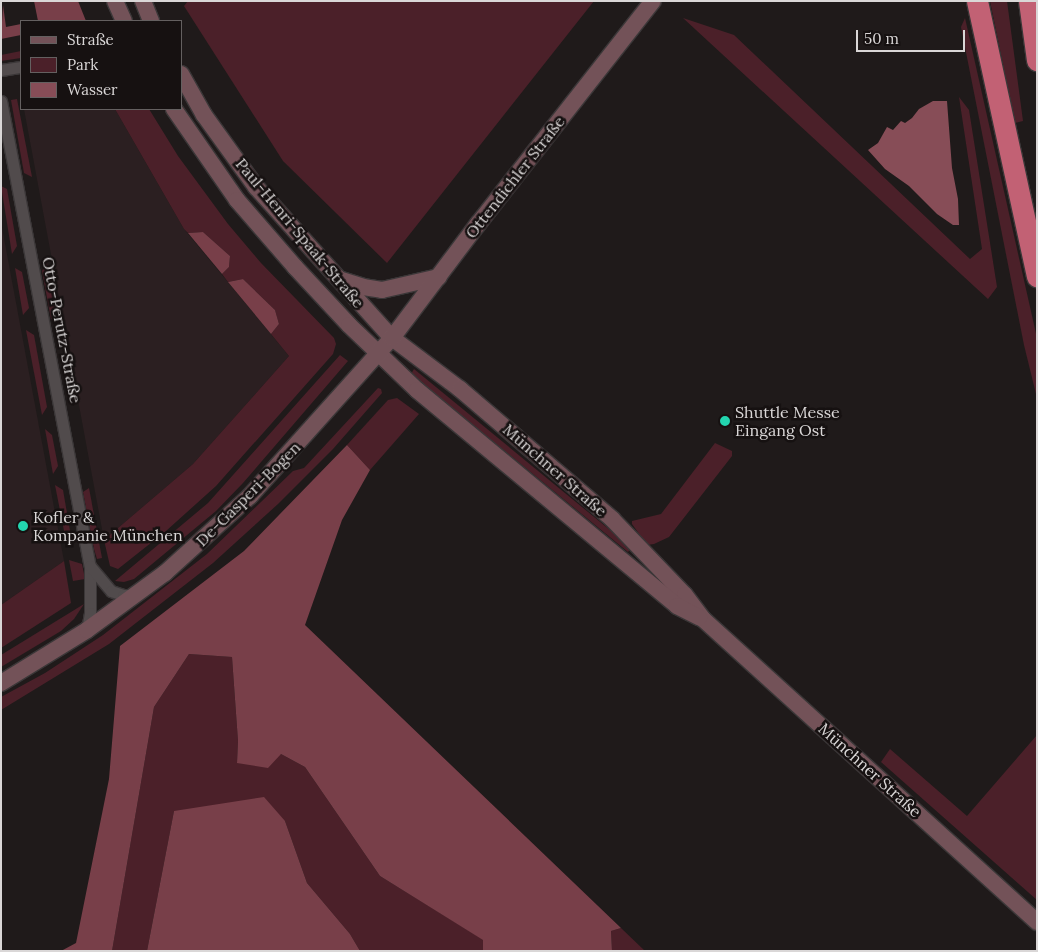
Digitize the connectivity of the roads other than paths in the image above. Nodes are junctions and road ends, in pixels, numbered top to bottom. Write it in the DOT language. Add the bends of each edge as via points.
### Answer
graph roads {
  1 [pos="115,1"];
  2 [pos="143,1"];
  3 [pos="653,1"];
  4 [pos="977,1"];
  5 [pos="1029,1"];
  6 [pos="124,20"];
  7 [pos="151,20"];
  8 [pos="1037,60"];
  9 [pos="20,67"];
  10 [pos="1,70"];
  11 [pos="182,76"];
  12 [pos="1,101"];
  13 [pos="175,110"];
  14 [pos="439,277"];
  15 [pos="1037,277"];
  16 [pos="336,279"];
  17 [pos="392,338"];
  18 [pos="379,353"];
  19 [pos="90,566"];
  20 [pos="135,595"];
  21 [pos="703,619"];
  22 [pos="87,630"];
  23 [pos="1,683"];
  24 [pos="1037,922"];
  1 -- 6 [label="main road"];
  2 -- 7 [label="main road"];
  3 -- 14 [label="main road, Ottendichler Straße"];
  4 -- 15 [label="highway"];
  5 -- 8 [label="highway"];
  9 -- 10 [label="street"];
  11 -- 16 [label="main road, Paul-Henri-Spaak-Straße" via="204,115 256,186"];
  12 -- 19 [label="street, Otto-Perutz-Straße"];
  13 -- 18 [label="main road, Paul-Henri-Spaak-Straße" via="237,200 295,267"];
  14 -- 16 [label="main road" via="382,290"];
  14 -- 17 [label="main road, Ottendichler Straße"];
  16 -- 17 [label="main road, Paul-Henri-Spaak-Straße"];
  17 -- 18 [label="main road, Ottendichler Straße"];
  17 -- 21 [label="main road, Münchner Straße" via="460,389 612,519 686,596"];
  18 -- 20 [label="main road, De-Gasperi-Bogen" via="250,496 165,573"];
  18 -- 21 [label="main road, Münchner Straße" via="417,390 676,606"];
  19 -- 20 [label="street, Otto-Perutz-Straße" via="111,591 123,596"];
  19 -- 22 [label="street, Otto-Perutz-Straße"];
  20 -- 22 [label="main road, De-Gasperi-Bogen"];
  21 -- 24 [label="main road, Münchner Straße"];
  22 -- 23 [label="main road, De-Gasperi-Bogen"];
}
